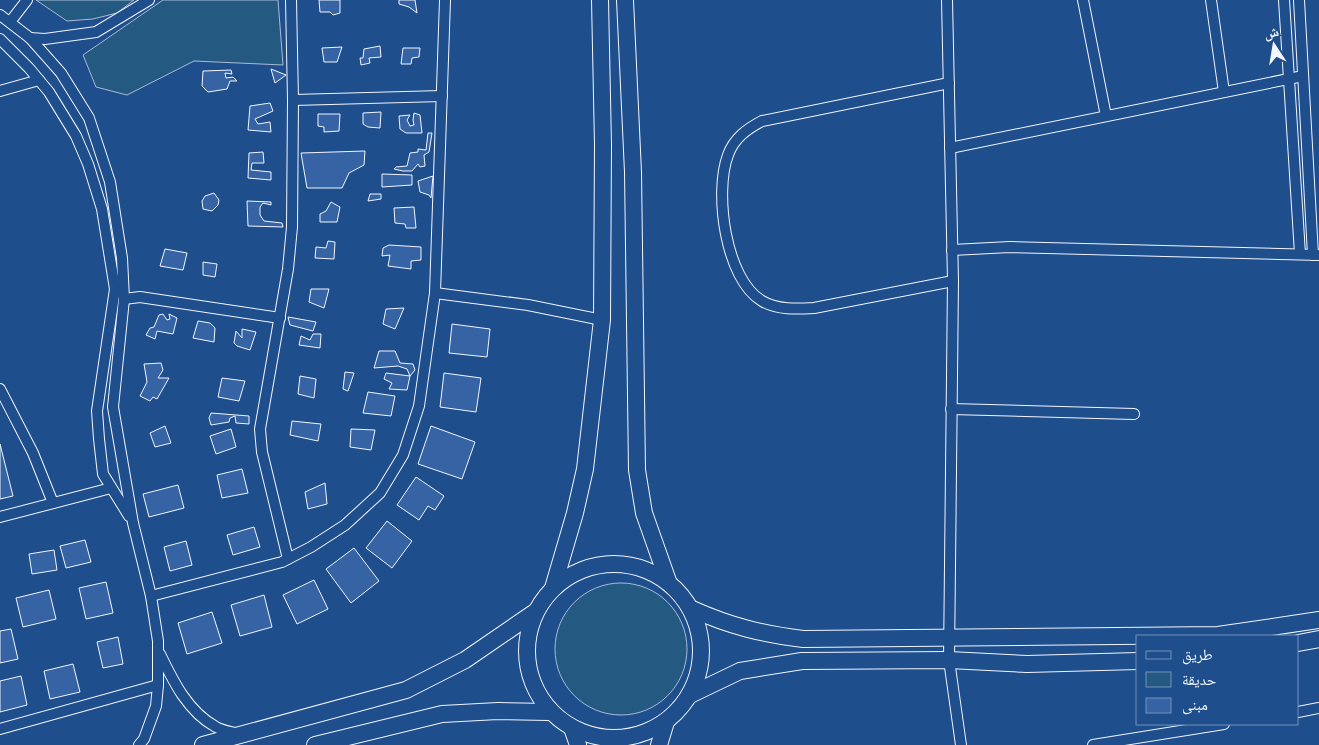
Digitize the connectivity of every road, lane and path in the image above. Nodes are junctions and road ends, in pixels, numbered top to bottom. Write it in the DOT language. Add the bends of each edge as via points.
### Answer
graph roads {
  1 [pos="27,0"];
  2 [pos="149,0"];
  3 [pos="291,0"];
  4 [pos="445,0"];
  5 [pos="600,0"];
  6 [pos="625,0"];
  7 [pos="947,0"];
  8 [pos="1083,0"];
  9 [pos="1211,0"];
  10 [pos="1284,0"];
  11 [pos="1299,0"];
  12 [pos="0,15"];
  13 [pos="10,22"];
  14 [pos="30,38"];
  15 [pos="0,39"];
  16 [pos="1303,76"];
  17 [pos="1289,78"];
  18 [pos="39,80"];
  19 [pos="949,83"];
  20 [pos="0,91"];
  21 [pos="1224,92"];
  22 [pos="442,96"];
  23 [pos="293,100"];
  24 [pos="1106,116"];
  25 [pos="950,148"];
  26 [pos="952,250"];
  27 [pos="1300,254"];
  28 [pos="1316,255"];
  29 [pos="952,281"];
  30 [pos="435,292"];
  31 [pos="124,299"];
  32 [pos="280,318"];
  33 [pos="602,320"];
  34 [pos="0,391"];
  35 [pos="951,410"];
  36 [pos="1134,414"];
  37 [pos="111,488"];
  38 [pos="53,503"];
  39 [pos="0,517"];
  40 [pos="133,523"];
  41 [pos="288,559"];
  42 [pos="668,581"];
  43 [pos="553,588"];
  44 [pos="151,596"];
  45 [pos="692,609"];
  46 [pos="535,612"];
  47 [pos="1319,620"];
  48 [pos="1218,635"];
  49 [pos="1136,636"];
  50 [pos="949,637"];
  51 [pos="1319,640"];
  52 [pos="1299,643"];
  53 [pos="158,650"];
  54 [pos="949,660"];
  55 [pos="1136,661"];
  56 [pos="158,686"];
  57 [pos="690,695"];
  58 [pos="1319,708"];
  59 [pos="550,712"];
  60 [pos="1299,712"];
  61 [pos="666,722"];
  62 [pos="1218,725"];
  63 [pos="0,728"];
  64 [pos="572,728"];
  65 [pos="241,735"];
  66 [pos="139,745"];
  67 [pos="203,745"];
  68 [pos="315,745"];
  69 [pos="578,745"];
  70 [pos="659,745"];
  71 [pos="961,745"];
  72 [pos="1094,745"];
  1 -- 13 [label="street"];
  2 -- 14 [label="street" via="96,32"];
  3 -- 23 [label="street"];
  4 -- 22 [label="street"];
  5 -- 33 [label="main road"];
  6 -- 42 [label="main road" via="633,172 638,470 644,513"];
  7 -- 19 [label="street"];
  8 -- 24 [label="street"];
  9 -- 21 [label="street"];
  10 -- 17 [label="street"];
  11 -- 16 [label="street"];
  12 -- 13 [label="street"];
  13 -- 14 [label="street"];
  14 -- 31 [label="street" via="61,73 89,118 110,182 122,258"];
  15 -- 18 [label="street"];
  16 -- 17 [label="street"];
  16 -- 28 [label="street"];
  17 -- 21 [label="street"];
  17 -- 27 [label="street"];
  18 -- 20 [label="street"];
  18 -- 37 [label="street" via="76,136 102,209 115,289 97,411 103,474"];
  19 -- 25 [label="street"];
  19 -- 29 [label="street" via="762,121 748,128 736,140 728,156 723,202 725,228 738,276 747,289 762,301 794,309 814,308"];
  21 -- 24 [label="street"];
  22 -- 23 [label="street"];
  22 -- 30 [label="street"];
  23 -- 32 [label="street" via="292,227"];
  24 -- 25 [label="street"];
  25 -- 26 [label="street"];
  26 -- 27 [label="street" via="1010,247"];
  26 -- 29 [label="street"];
  27 -- 28 [label="street"];
  29 -- 35 [label="street"];
  30 -- 33 [label="street" via="528,305"];
  30 -- 41 [label="street" via="419,406 402,455 380,493 345,525"];
  31 -- 32 [label="street" via="140,297"];
  31 -- 40 [label="street" via="113,407"];
  32 -- 41 [label="street" via="260,429 262,452"];
  33 -- 43 [label="main road" via="586,469"];
  34 -- 38 [label="street" via="33,453"];
  35 -- 36 [label="street"];
  35 -- 50 [label="street"];
  37 -- 38 [label="street"];
  37 -- 40 [label="street"];
  38 -- 39 [label="street"];
  40 -- 44 [label="street"];
  41 -- 44 [label="street"];
  42 -- 43 [label="main road" via="634,565 611,563 580,570"];
  42 -- 45 [label="main road"];
  43 -- 46 [label="main road"];
  44 -- 53 [label="street"];
  45 -- 50 [label="main road" via="718,621 764,634 803,639"];
  45 -- 57 [label="main road" via="702,642 700,669"];
  46 -- 59 [label="main road" via="528,633 527,664 537,694"];
  46 -- 65 [label="main road" via="464,660 406,690"];
  47 -- 48 [label="main road"];
  49 -- 50 [label="main road"];
  50 -- 54 [label="street"];
  51 -- 52 [label="main road"];
  53 -- 56 [label="street"];
  53 -- 65 [label="street" via="192,707 218,728"];
  54 -- 55 [label="main road" via="1027,664"];
  54 -- 57 [label="main road" via="802,661 740,671"];
  54 -- 71 [label="street"];
  56 -- 63 [label="street"];
  56 -- 66 [label="street" via="156,706"];
  57 -- 61 [label="main road"];
  58 -- 60 [label="street"];
  59 -- 64 [label="main road"];
  59 -- 68 [label="main road" via="442,714"];
  61 -- 64 [label="main road" via="628,737 596,737"];
  61 -- 70 [label="main road"];
  62 -- 72 [label="street"];
  64 -- 69 [label="main road"];
  65 -- 67 [label="main road"];
}
